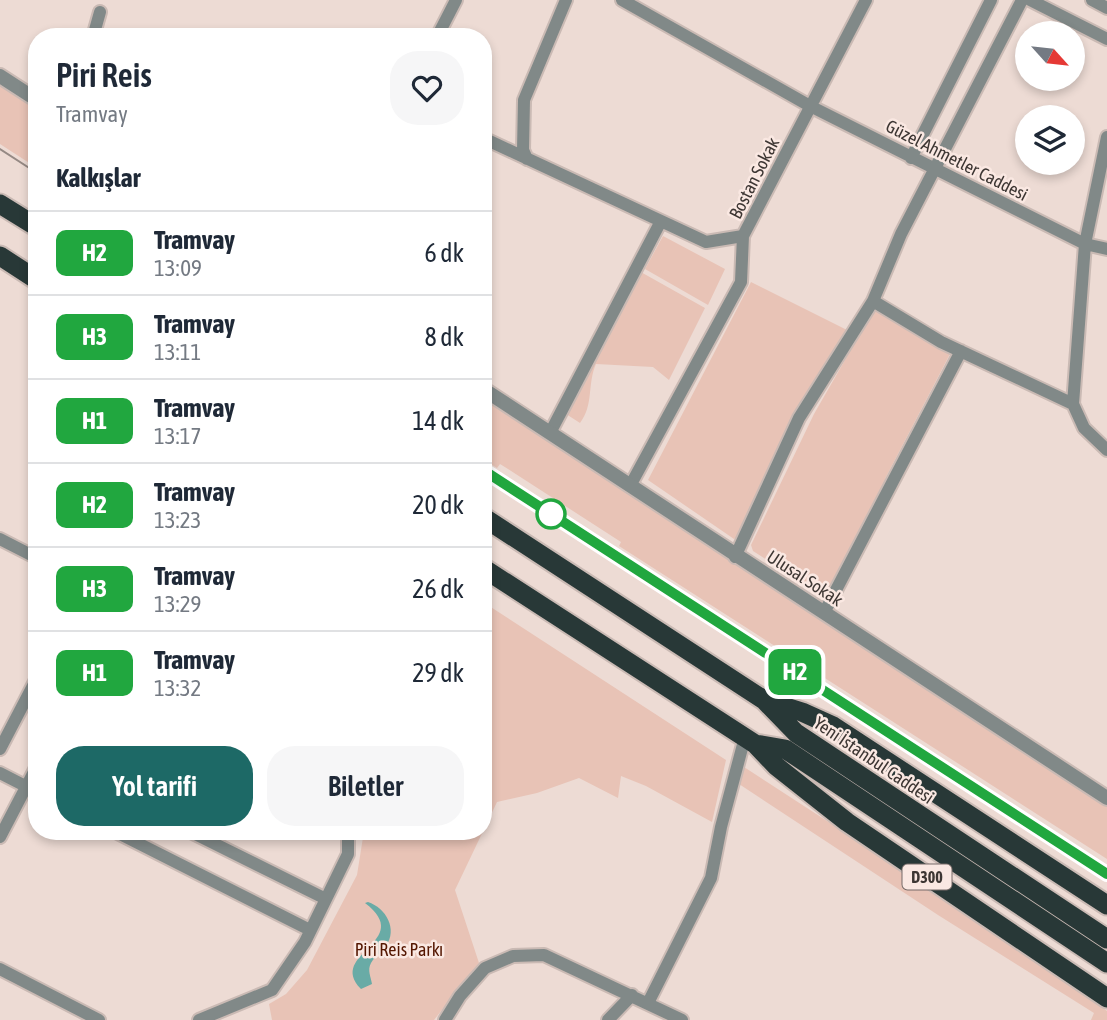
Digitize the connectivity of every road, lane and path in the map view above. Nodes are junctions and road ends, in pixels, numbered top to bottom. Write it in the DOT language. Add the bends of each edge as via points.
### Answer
graph roads {
  1 [pos="456,0"];
  2 [pos="566,0"];
  3 [pos="622,0"];
  4 [pos="866,0"];
  5 [pos="991,0"];
  6 [pos="1022,0"];
  7 [pos="1030,0"];
  8 [pos="1092,0"];
  9 [pos="1107,8"];
  10 [pos="100,12"];
  11 [pos="96,28"];
  12 [pos="442,28"];
  13 [pos="1107,39"];
  14 [pos="0,76"];
  15 [pos="28,94"];
  16 [pos="810,106"];
  17 [pos="1107,137"];
  18 [pos="492,142"];
  19 [pos="911,158"];
  20 [pos="527,159"];
  21 [pos="936,170"];
  22 [pos="0,204"];
  23 [pos="661,221"];
  24 [pos="28,222"];
  25 [pos="743,236"];
  26 [pos="1085,244"];
  27 [pos="1107,249"];
  28 [pos="0,256"];
  29 [pos="28,274"];
  30 [pos="873,301"];
  31 [pos="961,351"];
  32 [pos="492,395"];
  33 [pos="1073,404"];
  34 [pos="550,433"];
  35 [pos="1107,450"];
  36 [pos="630,486"];
  37 [pos="492,523"];
  38 [pos="0,539"];
  39 [pos="28,553"];
  40 [pos="735,557"];
  41 [pos="492,574"];
  42 [pos="824,613"];
  43 [pos="28,692"];
  44 [pos="764,700"];
  45 [pos="5,728"];
  46 [pos="750,741"];
  47 [pos="0,749"];
  48 [pos="0,773"];
  49 [pos="28,787"];
  50 [pos="28,794"];
  51 [pos="1107,798"];
  52 [pos="0,836"];
  53 [pos="132,840"];
  54 [pos="207,840"];
  55 [pos="348,840"];
  56 [pos="326,899"];
  57 [pos="1107,905"];
  58 [pos="310,930"];
  59 [pos="1107,939"];
  60 [pos="1107,963"];
  61 [pos="0,969"];
  62 [pos="632,995"];
  63 [pos="1107,998"];
  64 [pos="648,1003"];
  65 [pos="99,1020"];
  66 [pos="199,1020"];
  67 [pos="445,1020"];
  68 [pos="608,1020"];
  69 [pos="682,1020"];
  1 -- 12 [label="street"];
  2 -- 20 [label="street" via="524,100 523,150"];
  3 -- 16 [label="street, Güzel Ahmetler Caddesi"];
  4 -- 16 [label="street, Bostan Sokak"];
  5 -- 19 [label="street"];
  6 -- 21 [label="street"];
  7 -- 13 [label="street"];
  8 -- 9 [label="street"];
  10 -- 11 [label="street"];
  14 -- 15 [label="street"];
  16 -- 19 [label="street, Güzel Ahmetler Caddesi"];
  16 -- 25 [label="street, Bostan Sokak"];
  17 -- 26 [label="street"];
  18 -- 20 [label="street"];
  19 -- 21 [label="street, Güzel Ahmetler Caddesi"];
  20 -- 23 [label="street"];
  21 -- 26 [label="street, Güzel Ahmetler Caddesi"];
  21 -- 30 [label="street" via="901,234"];
  22 -- 24 [label="highway"];
  23 -- 25 [label="street" via="706,243"];
  23 -- 34 [label="street"];
  25 -- 36 [label="street, Bostan Sokak" via="741,282"];
  26 -- 27 [label="street, Güzel Ahmetler Caddesi"];
  26 -- 33 [label="street"];
  28 -- 29 [label="highway"];
  30 -- 31 [label="street"];
  30 -- 40 [label="street" via="799,418"];
  31 -- 33 [label="street"];
  31 -- 42 [label="street"];
  32 -- 34 [label="street, Ulusal Sokak"];
  33 -- 35 [label="street" via="1084,428"];
  34 -- 36 [label="street, Ulusal Sokak"];
  36 -- 40 [label="street, Ulusal Sokak"];
  37 -- 44 [label="highway, Yeni İstanbul Caddesi / D300"];
  38 -- 39 [label="street"];
  40 -- 42 [label="street, Ulusal Sokak"];
  41 -- 46 [label="highway, D300"];
  42 -- 51 [label="street, Ulusal Sokak"];
  43 -- 45 [label="street"];
  44 -- 57 [label="highway, D300" via="833,726"];
  44 -- 59 [label="highway, Yeni İstanbul Caddesi / D300" via="796,733"];
  45 -- 47 [label="street"];
  46 -- 60 [label="highway, D300" via="785,749"];
  46 -- 63 [label="highway, D300" via="847,822"];
  46 -- 64 [label="street" via="724,816 711,878"];
  48 -- 49 [label="street"];
  50 -- 52 [label="street"];
  53 -- 58 [label="street"];
  54 -- 56 [label="street"];
  55 -- 56 [label="street" via="348,854"];
  56 -- 58 [label="street"];
  58 -- 66 [label="street" via="272,990"];
  61 -- 65 [label="street"];
  62 -- 64 [label="street"];
  62 -- 67 [label="street" via="544,955 513,956 485,968"];
  62 -- 68 [label="street"];
  64 -- 69 [label="street"];
}
